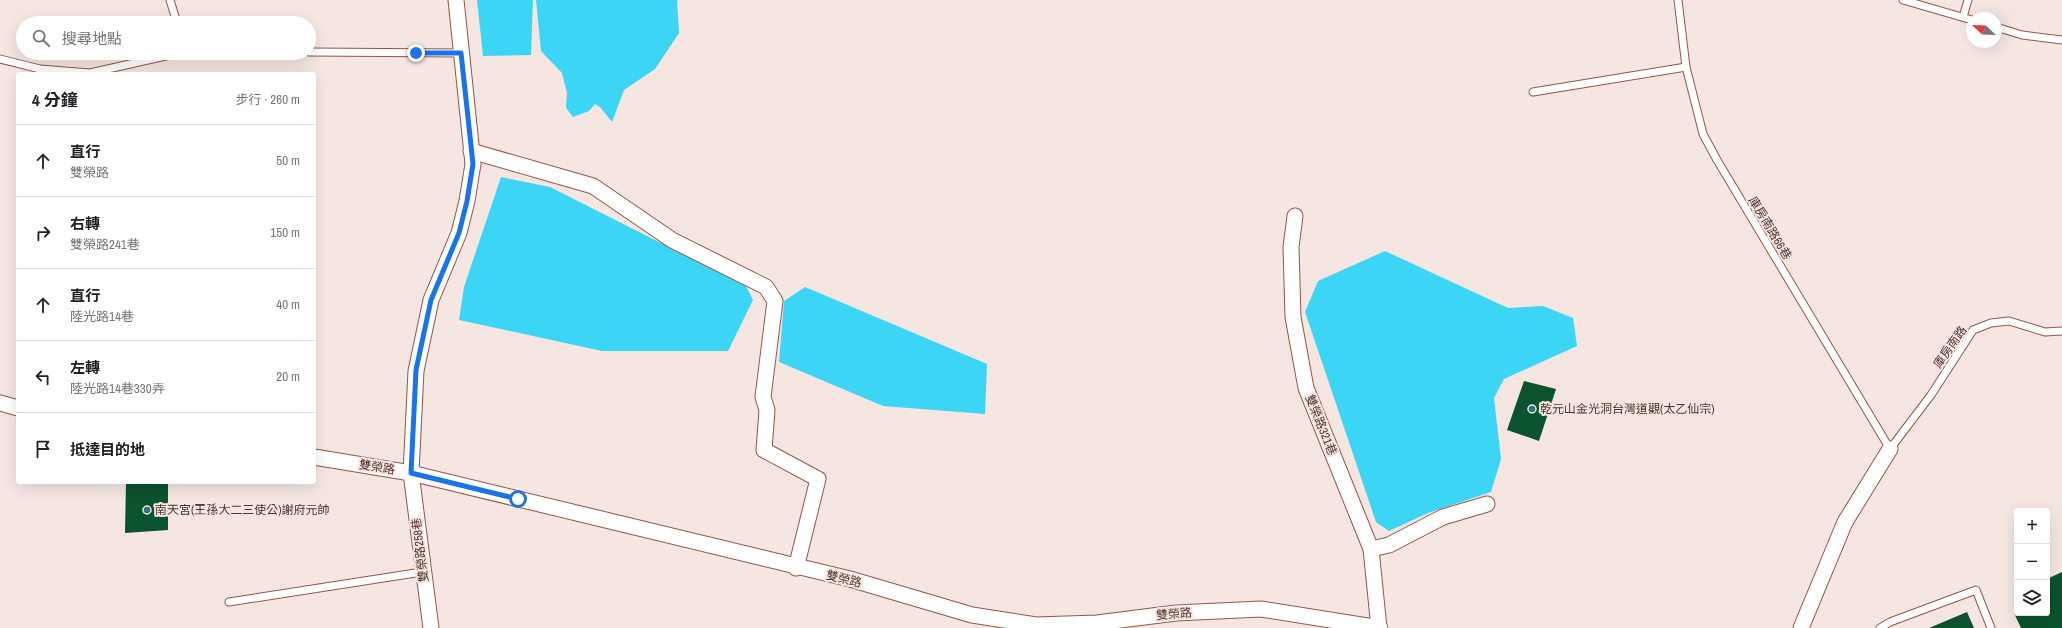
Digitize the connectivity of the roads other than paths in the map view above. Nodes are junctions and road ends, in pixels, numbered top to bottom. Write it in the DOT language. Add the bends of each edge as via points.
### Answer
graph roads {
  1 [pos="170,0"];
  2 [pos="456,0"];
  3 [pos="1678,0"];
  4 [pos="1903,0"];
  5 [pos="1968,0"];
  6 [pos="175,16"];
  7 [pos="1963,17"];
  8 [pos="1966,18"];
  9 [pos="2002,29"];
  10 [pos="2062,40"];
  11 [pos="316,52"];
  12 [pos="461,53"];
  13 [pos="0,59"];
  14 [pos="149,60"];
  15 [pos="1686,67"];
  16 [pos="70,72"];
  17 [pos="98,72"];
  18 [pos="1533,92"];
  19 [pos="471,151"];
  20 [pos="1295,216"];
  21 [pos="2062,331"];
  22 [pos="0,403"];
  23 [pos="16,407"];
  24 [pos="1890,448"];
  25 [pos="316,457"];
  26 [pos="411,473"];
  27 [pos="1487,504"];
  28 [pos="1371,549"];
  29 [pos="796,568"];
  30 [pos="422,572"];
  31 [pos="229,602"];
  32 [pos="431,628"];
  33 [pos="1379,628"];
  34 [pos="1801,628"];
  35 [pos="1880,628"];
  36 [pos="1991,628"];
  1 -- 6 [label="lane"];
  2 -- 12 [label="street, 雙榮路258巷"];
  3 -- 15 [label="lane, 庫房南路66巷"];
  4 -- 7 [label="lane"];
  5 -- 7 [label="lane"];
  7 -- 8 [label="lane"];
  9 -- 10 [label="lane" via="2022,35"];
  11 -- 12 [label="lane"];
  12 -- 19 [label="street, 雙榮路258巷"];
  13 -- 16 [label="lane" via="40,69"];
  14 -- 17 [label="lane"];
  15 -- 18 [label="lane"];
  15 -- 24 [label="lane, 庫房南路66巷" via="1703,134 1713,154"];
  19 -- 26 [label="street, 雙榮路258巷" via="473,164 459,233 431,300 416,370"];
  19 -- 29 [label="street" via="593,186 672,240 766,287 775,301 763,398 767,410 764,450 818,479"];
  20 -- 28 [label="street, 雙榮路321巷" via="1291,247 1293,317 1306,388"];
  21 -- 24 [label="lane, 庫房南路" via="2045,332 2008,321 1991,323 1973,330 1931,395"];
  22 -- 23 [label="street"];
  24 -- 34 [label="street" via="1845,522"];
  25 -- 26 [label="street, 雙榮路"];
  26 -- 29 [label="street, 雙榮路"];
  26 -- 30 [label="street, 雙榮路258巷"];
  27 -- 28 [label="street" via="1442,517 1389,545"];
  28 -- 33 [label="street, 雙榮路321巷"];
  29 -- 33 [label="street, 雙榮路" via="850,579 972,615 1036,625 1097,624 1176,613 1261,609"];
  30 -- 31 [label="lane"];
  30 -- 32 [label="street, 雙榮路258巷"];
  35 -- 36 [label="lane" via="1976,590"];
}
